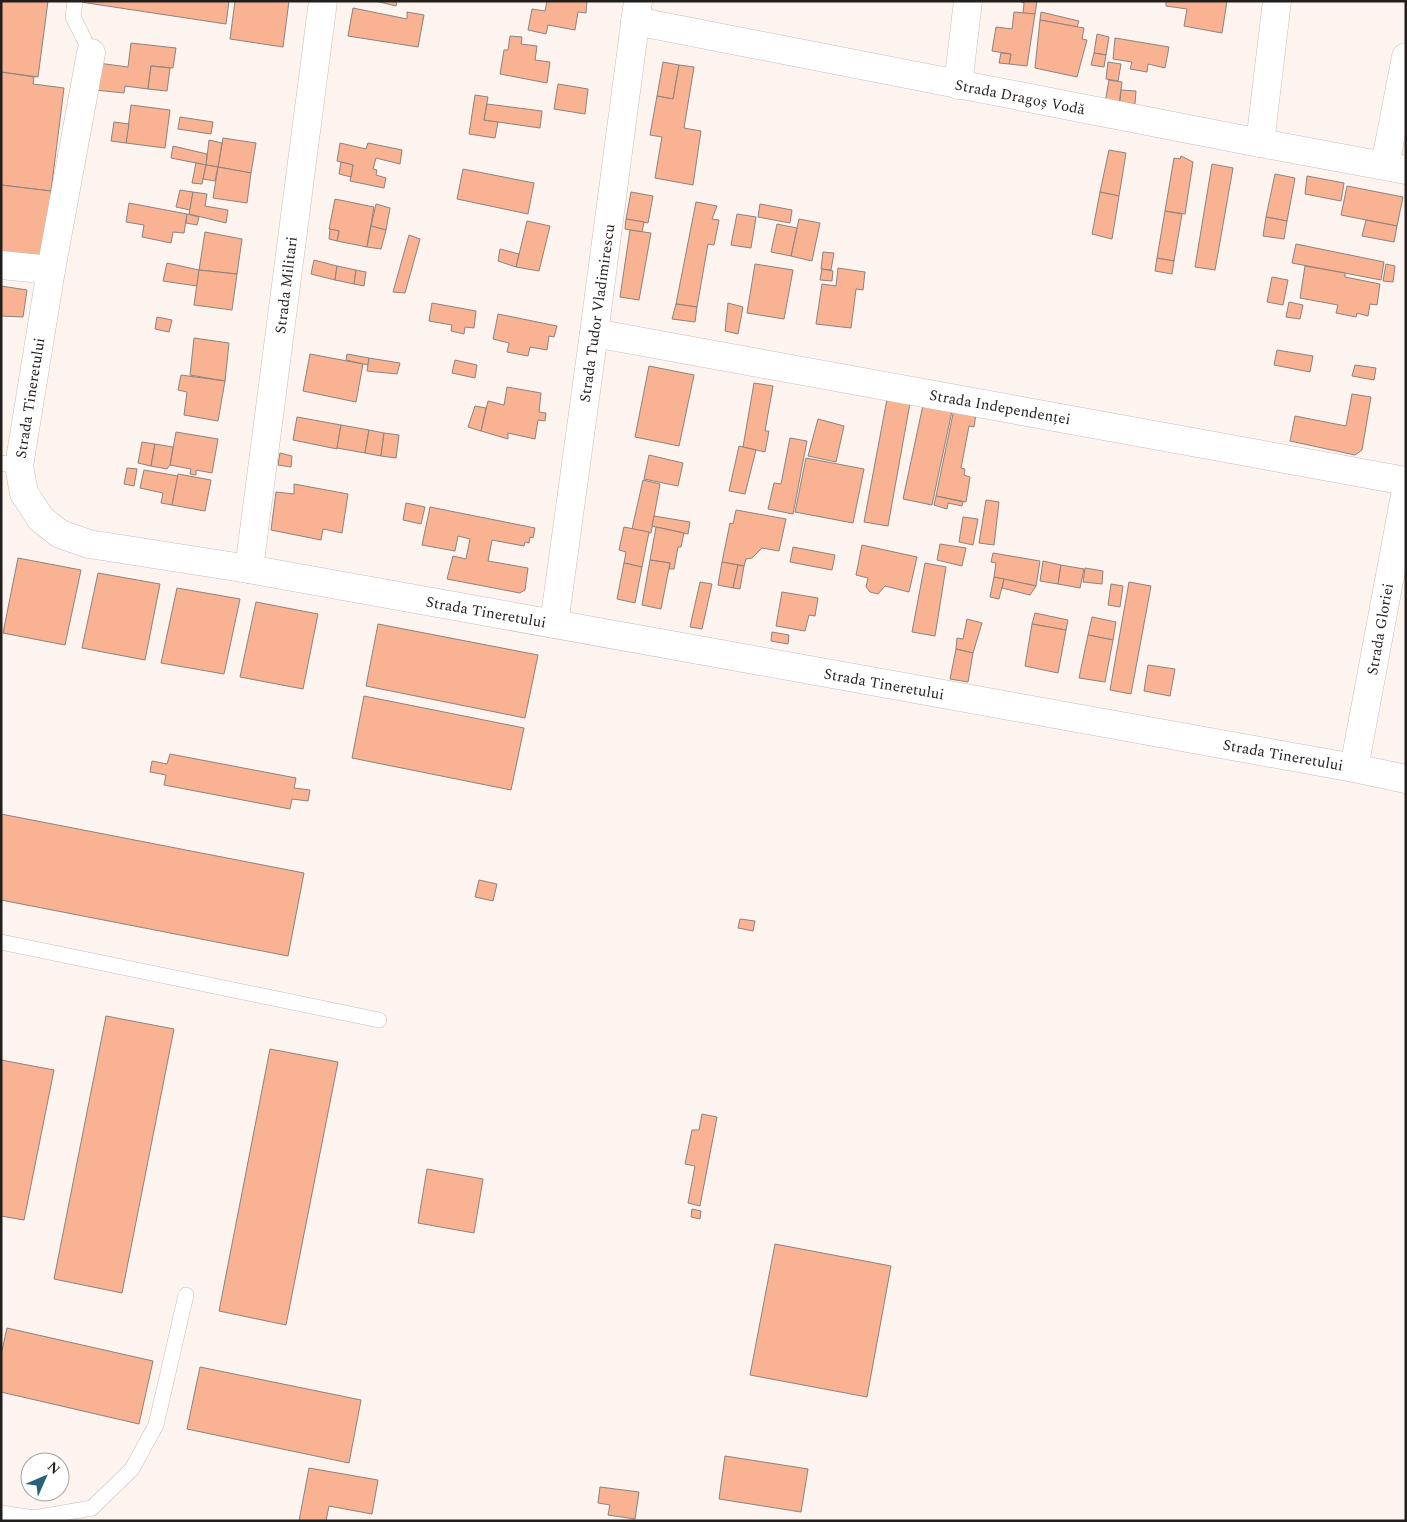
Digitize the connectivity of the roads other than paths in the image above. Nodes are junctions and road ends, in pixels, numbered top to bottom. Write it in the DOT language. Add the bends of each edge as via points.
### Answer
graph roads {
  1 [pos="75,1"];
  2 [pos="323,1"];
  3 [pos="968,1"];
  4 [pos="1277,1"];
  5 [pos="636,11"];
  6 [pos="91,53"];
  7 [pos="1406,57"];
  8 [pos="958,84"];
  9 [pos="1260,143"];
  10 [pos="1395,167"];
  11 [pos="1,265"];
  12 [pos="51,270"];
  13 [pos="594,333"];
  14 [pos="10,464"];
  15 [pos="1406,480"];
  16 [pos="1406,490"];
  17 [pos="249,569"];
  18 [pos="554,624"];
  19 [pos="1354,768"];
  20 [pos="1406,779"];
  21 [pos="1,942"];
  22 [pos="379,1020"];
  23 [pos="186,1296"];
  24 [pos="1,1513"];
  1 -- 6 [label="lane" via="73,17"];
  2 -- 17 [label="street, Strada Militari"];
  3 -- 8 [label="street"];
  4 -- 9 [label="street"];
  5 -- 8 [label="street, Strada Dragoș Vodă"];
  5 -- 13 [label="street, Strada Tudor Vladimirescu"];
  6 -- 12 [label="street, Strada Tineretului"];
  7 -- 10 [label="street"];
  8 -- 9 [label="street, Strada Dragoș Vodă"];
  9 -- 10 [label="street, Strada Dragoș Vodă"];
  11 -- 12 [label="street"];
  12 -- 14 [label="street, Strada Tineretului"];
  13 -- 15 [label="street, Strada Independenței"];
  13 -- 18 [label="street, Strada Tudor Vladimirescu"];
  14 -- 17 [label="street, Strada Tineretului" via="41,519 60,534 88,544"];
  16 -- 19 [label="street, Strada Gloriei"];
  17 -- 18 [label="street, Strada Tineretului"];
  18 -- 19 [label="street, Strada Tineretului"];
  19 -- 20 [label="street, Strada Tineretului"];
  21 -- 22 [label="lane"];
  23 -- 24 [label="lane" via="156,1425 132,1469 92,1508 34,1518"];
}
